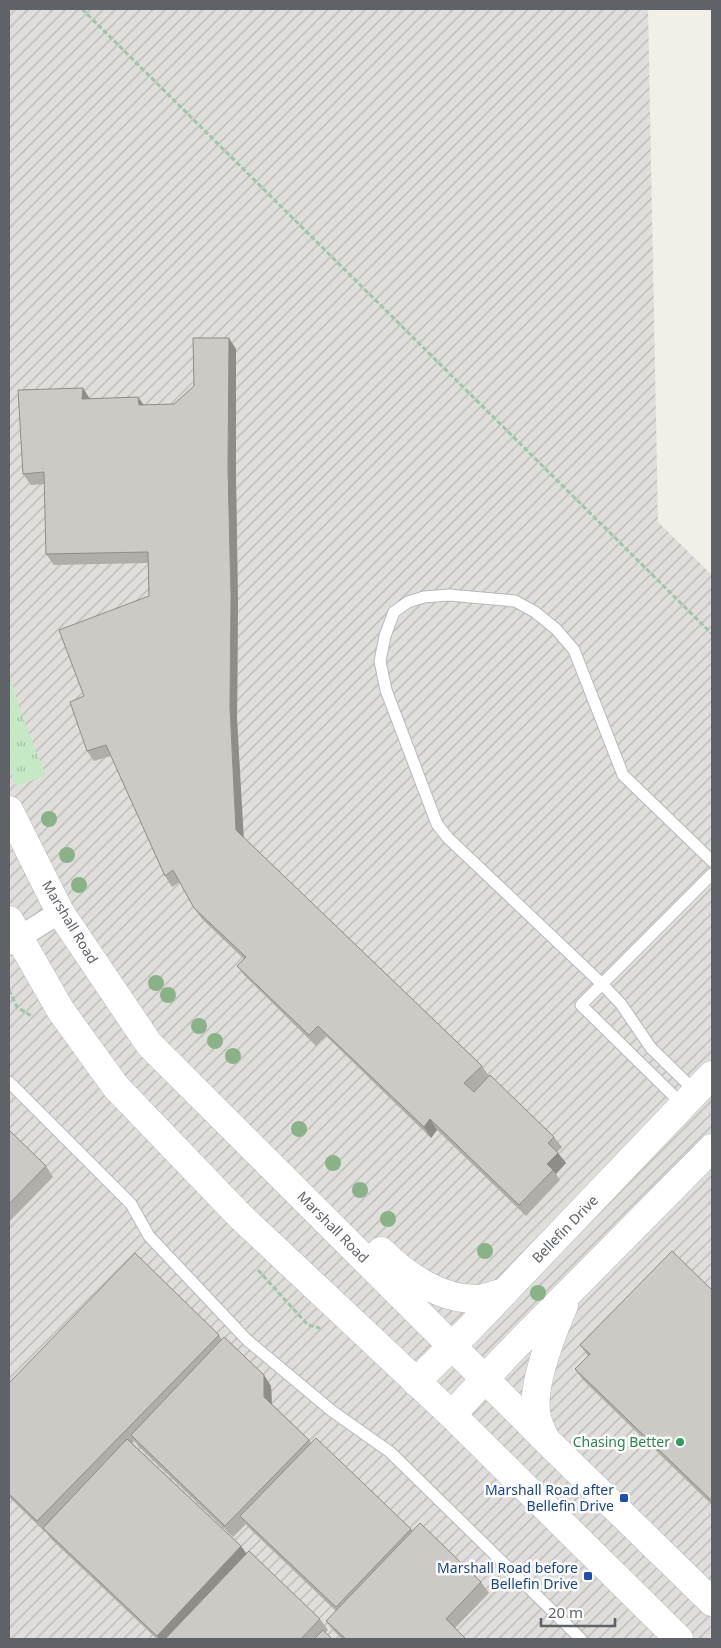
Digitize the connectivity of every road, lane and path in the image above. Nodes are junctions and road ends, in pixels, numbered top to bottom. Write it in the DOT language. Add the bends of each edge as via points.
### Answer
graph roads {
  1 [pos="82,9"];
  2 [pos="712,634"];
  3 [pos="9,810"];
  4 [pos="712,862"];
  5 [pos="712,874"];
  6 [pos="60,912"];
  7 [pos="12,934"];
  8 [pos="602,984"];
  9 [pos="9,1082"];
  10 [pos="697,1091"];
  11 [pos="204,1100"];
  12 [pos="712,1148"];
  13 [pos="570,1291"];
  14 [pos="504,1292"];
  15 [pos="452,1346"];
  16 [pos="486,1378"];
  17 [pos="416,1382"];
  18 [pos="452,1415"];
  19 [pos="545,1439"];
  20 [pos="712,1602"];
  21 [pos="581,1639"];
  22 [pos="679,1639"];
  1 -- 2 [label="path"];
  3 -- 6 [label="main road, Marshall Road"];
  4 -- 8 [label="lane" via="622,775 574,650 535,612 515,601 449,595 424,597 408,602 394,612 380,661 386,690 437,824"];
  5 -- 8 [label="lane"];
  6 -- 7 [label="street"];
  6 -- 11 [label="main road, Marshall Road" via="149,1044"];
  7 -- 17 [label="main road" via="61,1011 116,1087 240,1216"];
  8 -- 10 [label="lane" via="621,1004 651,1048"];
  8 -- 10 [label="lane" via="581,1005"];
  9 -- 21 [label="lane" via="131,1204 149,1236 247,1340 332,1411 390,1452"];
  10 -- 14 [label="main road, Bellefin Drive"];
  11 -- 14 [label="main road" via="287,1159 403,1272 452,1296 478,1299"];
  11 -- 15 [label="main road, Marshall Road"];
  12 -- 13 [label="main road"];
  13 -- 16 [label="main road"];
  13 -- 19 [label="main road" via="550,1336 536,1402 538,1424"];
  14 -- 15 [label="main road, Bellefin Drive"];
  15 -- 16 [label="main road, Marshall Road"];
  15 -- 17 [label="main road, Bellefin Drive"];
  16 -- 18 [label="main road"];
  16 -- 19 [label="main road, Marshall Road"];
  17 -- 18 [label="main road"];
  18 -- 22 [label="main road"];
  19 -- 20 [label="main road, Marshall Road"];
}
